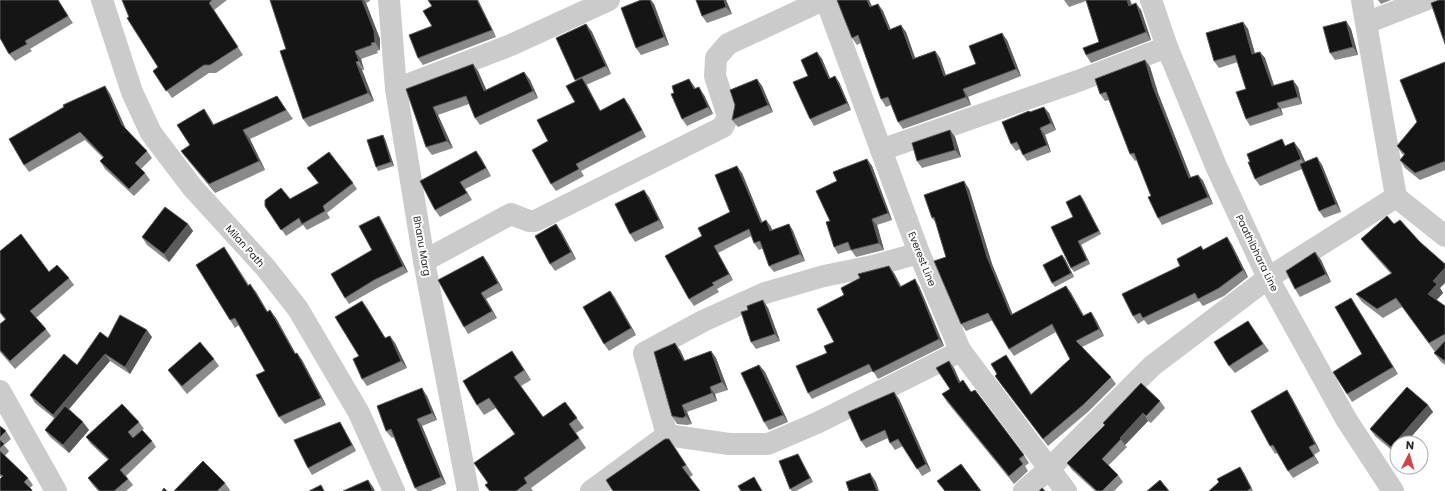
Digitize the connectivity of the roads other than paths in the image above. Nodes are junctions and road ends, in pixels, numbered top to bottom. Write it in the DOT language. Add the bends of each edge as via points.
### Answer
graph roads {
  1 [pos="102,0"];
  2 [pos="389,0"];
  3 [pos="609,0"];
  4 [pos="824,0"];
  5 [pos="1151,0"];
  6 [pos="1362,0"];
  7 [pos="1425,0"];
  8 [pos="1366,24"];
  9 [pos="1167,47"];
  10 [pos="396,89"];
  11 [pos="880,150"];
  12 [pos="1396,197"];
  13 [pos="1445,236"];
  14 [pos="918,253"];
  15 [pos="424,261"];
  16 [pos="1268,278"];
  17 [pos="961,351"];
  18 [pos="0,390"];
  19 [pos="6,418"];
  20 [pos="667,435"];
  21 [pos="1049,469"];
  22 [pos="56,491"];
  23 [pos="394,491"];
  24 [pos="468,491"];
  25 [pos="591,491"];
  26 [pos="1024,491"];
  27 [pos="1066,491"];
  28 [pos="1393,491"];
  1 -- 23 [label="street, Milan Path" via="132,92 151,133 192,187 265,267 298,308 359,413"];
  2 -- 10 [label="street, Bhanu Marg"];
  3 -- 10 [label="street" via="511,45"];
  4 -- 11 [label="street, Everest Line"];
  4 -- 15 [label="street" via="728,44 716,58 715,76 728,116 723,127 535,221 529,222 511,214"];
  5 -- 9 [label="street, Paathibhara Line"];
  6 -- 8 [label="street"];
  7 -- 8 [label="street"];
  8 -- 12 [label="street"];
  9 -- 11 [label="street"];
  9 -- 16 [label="street, Paathibhara Line" via="1216,166"];
  10 -- 15 [label="street, Bhanu Marg"];
  11 -- 14 [label="street, Everest Line"];
  12 -- 13 [label="street"];
  12 -- 16 [label="street"];
  14 -- 17 [label="street, Everest Line"];
  14 -- 20 [label="street" via="824,276 765,294 703,321 644,353"];
  15 -- 24 [label="street, Bhanu Marg"];
  16 -- 21 [label="street" via="1152,366"];
  16 -- 28 [label="street, Paathibhara Line" via="1346,419"];
  17 -- 20 [label="street" via="817,423 768,444 730,444"];
  17 -- 21 [label="street, Everest Line"];
  18 -- 19 [label="street"];
  19 -- 22 [label="street"];
  20 -- 25 [label="street"];
  21 -- 26 [label="street"];
  21 -- 27 [label="street, Everest Line"];
}
